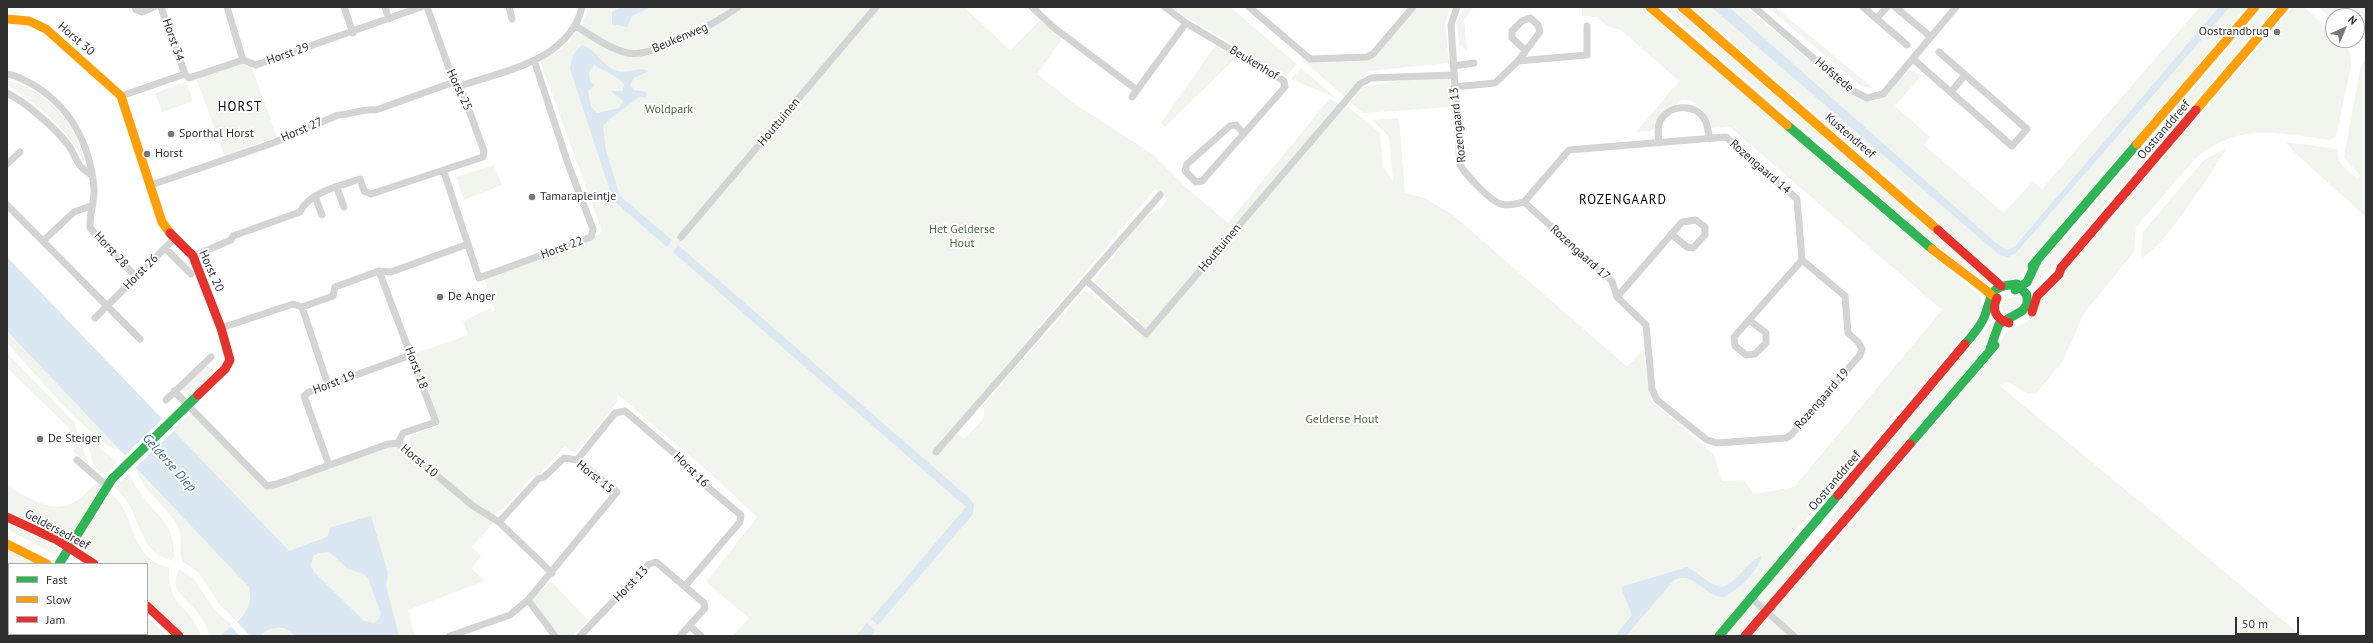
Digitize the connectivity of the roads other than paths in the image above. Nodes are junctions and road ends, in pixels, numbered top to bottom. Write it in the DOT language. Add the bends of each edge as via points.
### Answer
graph roads {
  1 [pos="135,7"];
  2 [pos="154,7"];
  3 [pos="161,7"];
  4 [pos="227,7"];
  5 [pos="344,7"];
  6 [pos="385,7"];
  7 [pos="421,7"];
  8 [pos="427,7"];
  9 [pos="509,7"];
  10 [pos="582,7"];
  11 [pos="738,7"];
  12 [pos="876,7"];
  13 [pos="1032,7"];
  14 [pos="1165,7"];
  15 [pos="1249,7"];
  16 [pos="1413,7"];
  17 [pos="1457,7"];
  18 [pos="1650,7"];
  19 [pos="1682,7"];
  20 [pos="1754,7"];
  21 [pos="1863,7"];
  22 [pos="1887,7"];
  23 [pos="1895,7"];
  24 [pos="1956,7"];
  25 [pos="2255,7"];
  26 [pos="2284,7"];
  27 [pos="512,18"];
  28 [pos="1877,18"];
  29 [pos="7,19"];
  30 [pos="389,19"];
  31 [pos="1186,23"];
  32 [pos="576,26"];
  33 [pos="1588,26"];
  34 [pos="353,33"];
  35 [pos="1931,37"];
  36 [pos="1907,44"];
  37 [pos="1524,50"];
  38 [pos="1939,52"];
  39 [pos="1913,59"];
  40 [pos="243,60"];
  41 [pos="534,60"];
  42 [pos="1518,61"];
  43 [pos="1474,63"];
  44 [pos="1453,66"];
  45 [pos="7,74"];
  46 [pos="185,74"];
  47 [pos="1453,75"];
  48 [pos="1965,75"];
  49 [pos="454,82"];
  50 [pos="460,86"];
  51 [pos="1454,87"];
  52 [pos="1137,90"];
  53 [pos="1951,92"];
  54 [pos="7,93"];
  55 [pos="120,96"];
  56 [pos="1132,97"];
  57 [pos="1244,134"];
  58 [pos="1710,139"];
  59 [pos="1659,142"];
  60 [pos="20,152"];
  61 [pos="7,164"];
  62 [pos="444,172"];
  63 [pos="92,175"];
  64 [pos="151,185"];
  65 [pos="337,188"];
  66 [pos="1160,195"];
  67 [pos="315,196"];
  68 [pos="1524,202"];
  69 [pos="7,205"];
  70 [pos="91,206"];
  71 [pos="344,207"];
  72 [pos="322,215"];
  73 [pos="1671,234"];
  74 [pos="681,237"];
  75 [pos="175,238"];
  76 [pos="42,241"];
  77 [pos="468,244"];
  78 [pos="165,248"];
  79 [pos="193,256"];
  80 [pos="1802,260"];
  81 [pos="379,271"];
  82 [pos="191,274"];
  83 [pos="136,277"];
  84 [pos="1087,281"];
  85 [pos="2000,286"];
  86 [pos="2019,286"];
  87 [pos="1617,297"];
  88 [pos="1992,297"];
  89 [pos="2032,298"];
  90 [pos="108,305"];
  91 [pos="302,306"];
  92 [pos="1990,313"];
  93 [pos="95,318"];
  94 [pos="1750,320"];
  95 [pos="2005,322"];
  96 [pos="1646,325"];
  97 [pos="221,328"];
  98 [pos="140,339"];
  99 [pos="411,355"];
  100 [pos="211,357"];
  101 [pos="328,385"];
  102 [pos="174,391"];
  103 [pos="166,400"];
  104 [pos="188,406"];
  105 [pos="398,443"];
  106 [pos="936,452"];
  107 [pos="78,460"];
  108 [pos="577,460"];
  109 [pos="329,465"];
  110 [pos="107,486"];
  111 [pos="7,517"];
  112 [pos="499,522"];
  113 [pos="7,544"];
  114 [pos="69,548"];
  115 [pos="45,563"];
  116 [pos="60,563"];
  117 [pos="92,563"];
  118 [pos="552,573"];
  119 [pos="685,586"];
  120 [pos="1751,598"];
  121 [pos="528,600"];
  122 [pos="148,607"];
  123 [pos="1767,612"];
  124 [pos="148,616"];
  125 [pos="690,626"];
  126 [pos="171,636"];
  127 [pos="179,636"];
  128 [pos="450,636"];
  129 [pos="555,636"];
  130 [pos="580,636"];
  131 [pos="680,636"];
  132 [pos="701,636"];
  133 [pos="1719,636"];
  134 [pos="1746,636"];
  135 [pos="1794,636"];
  1 -- 2 [label="street, Horst 34" via="142,12"];
  3 -- 46 [label="street, Horst 34"];
  4 -- 40 [label="street"];
  5 -- 34 [label="street"];
  6 -- 30 [label="street"];
  7 -- 30 [label="street, Horst 29"];
  8 -- 49 [label="street, Horst 25"];
  9 -- 27 [label="street"];
  10 -- 32 [label="street"];
  11 -- 32 [label="street, Beukenweg" via="711,25 644,53 629,53 612,48"];
  12 -- 74 [label="street, Houttuinen"];
  13 -- 52 [label="street" via="1053,28"];
  14 -- 31 [label="street, Beukenhof"];
  15 -- 16 [label="street" via="1310,60 1320,60 1366,57 1373,54"];
  17 -- 44 [label="street, Rozengaard 13" via="1451,25"];
  18 -- 88 [label="main road" via="1967,277 1972,284"];
  19 -- 85 [label="main road, Kustendreef" via="1912,204"];
  20 -- 39 [label="street, Hofstede" via="1849,89 1867,98 1884,94"];
  21 -- 28 [label="street"];
  22 -- 28 [label="street"];
  23 -- 35 [label="street"];
  24 -- 35 [label="street, Hofstede"];
  25 -- 86 [label="main road, Oostranddreef" via="2037,261 2032,275"];
  26 -- 89 [label="main road, Oostranddreef" via="2061,268 2054,271"];
  28 -- 36 [label="street"];
  29 -- 55 [label="main road, Horst 30" via="29,21 46,29"];
  30 -- 34 [label="street, Horst 29"];
  31 -- 52 [label="street"];
  31 -- 57 [label="street, Beukenhof" via="1284,81 1285,87"];
  32 -- 41 [label="street" via="558,46"];
  33 -- 42 [label="street" via="1587,55"];
  34 -- 40 [label="street, Horst 29" via="256,65"];
  35 -- 39 [label="street, Hofstede"];
  37 -- 37 [label="street" via="1540,32 1538,24 1530,18 1522,20 1512,31 1512,38"];
  37 -- 42 [label="street"];
  38 -- 48 [label="street"];
  39 -- 53 [label="street"];
  40 -- 46 [label="street, Horst 29" via="189,78"];
  41 -- 50 [label="street"];
  41 -- 77 [label="street, Horst 22" via="568,164 593,229 591,237 479,278"];
  42 -- 51 [label="street" via="1495,83"];
  43 -- 44 [label="street"];
  44 -- 47 [label="street, Rozengaard 13"];
  45 -- 63 [label="street, Horst 28" via="40,89 56,102 76,125 89,154"];
  46 -- 55 [label="street, Horst 29"];
  47 -- 51 [label="street, Rozengaard 13"];
  47 -- 84 [label="street, Houttuinen" via="1371,78 1360,84 1146,334"];
  48 -- 53 [label="street"];
  48 -- 53 [label="street" via="2027,129 2012,146"];
  49 -- 50 [label="street, Horst 25"];
  49 -- 64 [label="street, Horst 27" via="376,110 366,108 338,115 273,143"];
  50 -- 62 [label="street, Horst 25" via="484,151 483,157"];
  51 -- 68 [label="street, Rozengaard 13" via="1460,165 1470,178 1499,204"];
  52 -- 56 [label="street"];
  54 -- 63 [label="street" via="19,99 46,124 68,146 80,168"];
  55 -- 64 [label="main road, Horst 20"];
  57 -- 57 [label="street, Beukenhof" via="1236,125 1230,126 1187,164 1185,171 1196,182 1202,181"];
  58 -- 59 [label="street, Rozengaard 14"];
  58 -- 59 [label="street" via="1704,119 1695,111 1683,106 1673,109 1661,119 1658,128"];
  58 -- 80 [label="street, Rozengaard 14" via="1726,137 1798,199"];
  59 -- 68 [label="street, Rozengaard 14" via="1569,150"];
  60 -- 61 [label="street"];
  62 -- 65 [label="street, Horst 25" via="432,173 371,194 364,191 360,179"];
  62 -- 77 [label="street, Horst 22"];
  63 -- 70 [label="street, Horst 28" via="94,190"];
  64 -- 75 [label="main road, Horst 20" via="162,222"];
  65 -- 67 [label="street, Horst 25"];
  65 -- 71 [label="street"];
  66 -- 84 [label="street"];
  67 -- 72 [label="street"];
  67 -- 79 [label="street, Horst 25" via="303,204 300,212 233,236 231,240"];
  68 -- 87 [label="street, Rozengaard 17" via="1612,281"];
  69 -- 76 [label="street"];
  70 -- 76 [label="street" via="74,212"];
  70 -- 83 [label="street, Horst 28" via="90,228"];
  73 -- 73 [label="street" via="1682,222 1696,220 1705,227 1705,234 1692,248"];
  73 -- 87 [label="street"];
  75 -- 78 [label="street, Horst 26"];
  75 -- 79 [label="main road, Horst 20"];
  76 -- 90 [label="street"];
  77 -- 81 [label="street" via="391,272"];
  78 -- 82 [label="street, Horst 20"];
  78 -- 83 [label="street, Horst 26"];
  79 -- 97 [label="main road, Horst 20"];
  80 -- 94 [label="street"];
  80 -- 96 [label="street, Rozengaard 19" via="1845,296 1848,333 1862,349 1860,355 1786,438 1717,443 1707,440 1657,400 1652,389"];
  81 -- 91 [label="street" via="335,287 333,296"];
  81 -- 99 [label="street, Horst 18"];
  83 -- 90 [label="street, Horst 26"];
  84 -- 106 [label="street"];
  85 -- 86 [label="main road" via="2010,283"];
  85 -- 88 [label="main road"];
  86 -- 88 [label="main road"];
  86 -- 89 [label="main road"];
  87 -- 96 [label="street, Rozengaard 17"];
  88 -- 92 [label="main road" via="1993,306"];
  89 -- 95 [label="main road" via="2031,313 2024,320 2016,323"];
  90 -- 93 [label="street, Horst 26"];
  90 -- 98 [label="street"];
  91 -- 97 [label="street" via="293,304"];
  91 -- 101 [label="street"];
  92 -- 95 [label="main road"];
  92 -- 120 [label="main road, Oostranddreef"];
  94 -- 94 [label="street" via="1766,333 1766,343 1755,354 1746,356 1735,346 1734,337"];
  95 -- 123 [label="main road" via="1990,349"];
  97 -- 104 [label="main road, Horst 20" via="230,360 225,369"];
  99 -- 101 [label="street, Horst 19"];
  99 -- 105 [label="street, Horst 18" via="436,422 403,433"];
  100 -- 102 [label="street"];
  101 -- 109 [label="street, Horst 19" via="304,396"];
  102 -- 103 [label="street"];
  102 -- 104 [label="street"];
  104 -- 109 [label="street, Horst 10" via="267,486"];
  104 -- 110 [label="main road, Horst 20"];
  105 -- 109 [label="street, Horst 10" via="394,442"];
  105 -- 112 [label="street, Horst 10" via="473,506"];
  107 -- 110 [label="street"];
  108 -- 112 [label="street, Horst 15" via="564,458 544,477 538,479"];
  108 -- 118 [label="street, Horst 15" via="617,492"];
  108 -- 119 [label="street, Horst 16" via="615,414 625,411 741,515 740,522"];
  110 -- 114 [label="main road, Horst 20"];
  111 -- 114 [label="main road, Geldersedreef"];
  112 -- 118 [label="street, Horst 10"];
  113 -- 115 [label="main road"];
  114 -- 116 [label="main road, Horst 20"];
  114 -- 117 [label="main road, Geldersedreef"];
  118 -- 121 [label="street"];
  119 -- 125 [label="street, Horst 13" via="704,603 705,608"];
  119 -- 130 [label="street, Horst 13" via="656,562 649,564"];
  120 -- 123 [label="street"];
  120 -- 133 [label="main road, Oostranddreef"];
  121 -- 128 [label="street" via="510,615"];
  121 -- 129 [label="street"];
  122 -- 127 [label="main road"];
  123 -- 134 [label="main road"];
  123 -- 135 [label="street"];
  124 -- 126 [label="main road"];
  125 -- 131 [label="street"];
  125 -- 132 [label="street"];
}
